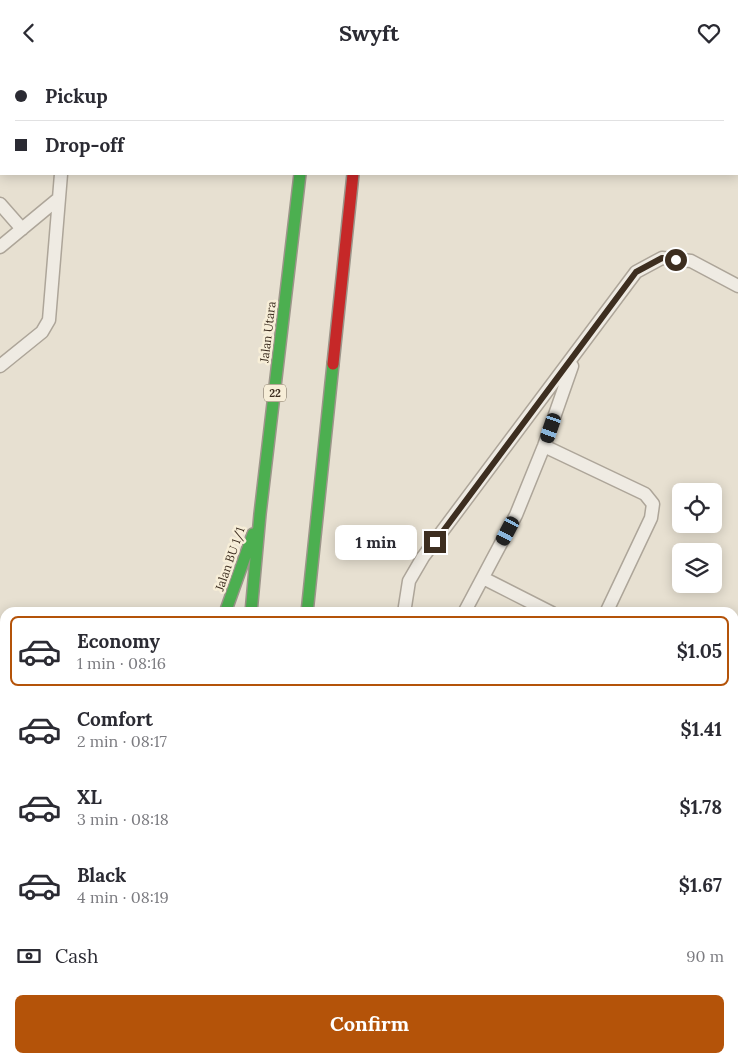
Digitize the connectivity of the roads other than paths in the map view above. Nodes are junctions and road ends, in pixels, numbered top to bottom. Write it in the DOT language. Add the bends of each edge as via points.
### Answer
graph roads {
  1 [pos="61,175"];
  2 [pos="300,175"];
  3 [pos="353,175"];
  4 [pos="58,199"];
  5 [pos="0,204"];
  6 [pos="22,229"];
  7 [pos="0,247"];
  8 [pos="738,286"];
  9 [pos="576,354"];
  10 [pos="0,366"];
  11 [pos="544,446"];
  12 [pos="260,514"];
  13 [pos="483,578"];
  14 [pos="227,607"];
  15 [pos="252,607"];
  16 [pos="308,607"];
  17 [pos="405,607"];
  18 [pos="467,607"];
  19 [pos="540,607"];
  20 [pos="609,607"];
  1 -- 4 [label="lane"];
  2 -- 12 [label="main road, Jalan Utara / 22"];
  3 -- 16 [label="main road"];
  4 -- 6 [label="lane"];
  4 -- 10 [label="lane" via="49,320 42,332"];
  5 -- 6 [label="lane"];
  6 -- 7 [label="lane"];
  8 -- 9 [label="lane" via="691,261 662,258 636,272"];
  9 -- 11 [label="lane"];
  9 -- 17 [label="lane" via="423,557 409,581"];
  11 -- 13 [label="lane" via="516,515"];
  11 -- 20 [label="lane" via="645,494 653,505 651,518"];
  12 -- 14 [label="main road, Jalan BU 1/1"];
  12 -- 15 [label="main road, Jalan Utara / 22"];
  13 -- 18 [label="lane"];
  13 -- 19 [label="lane"];
}
